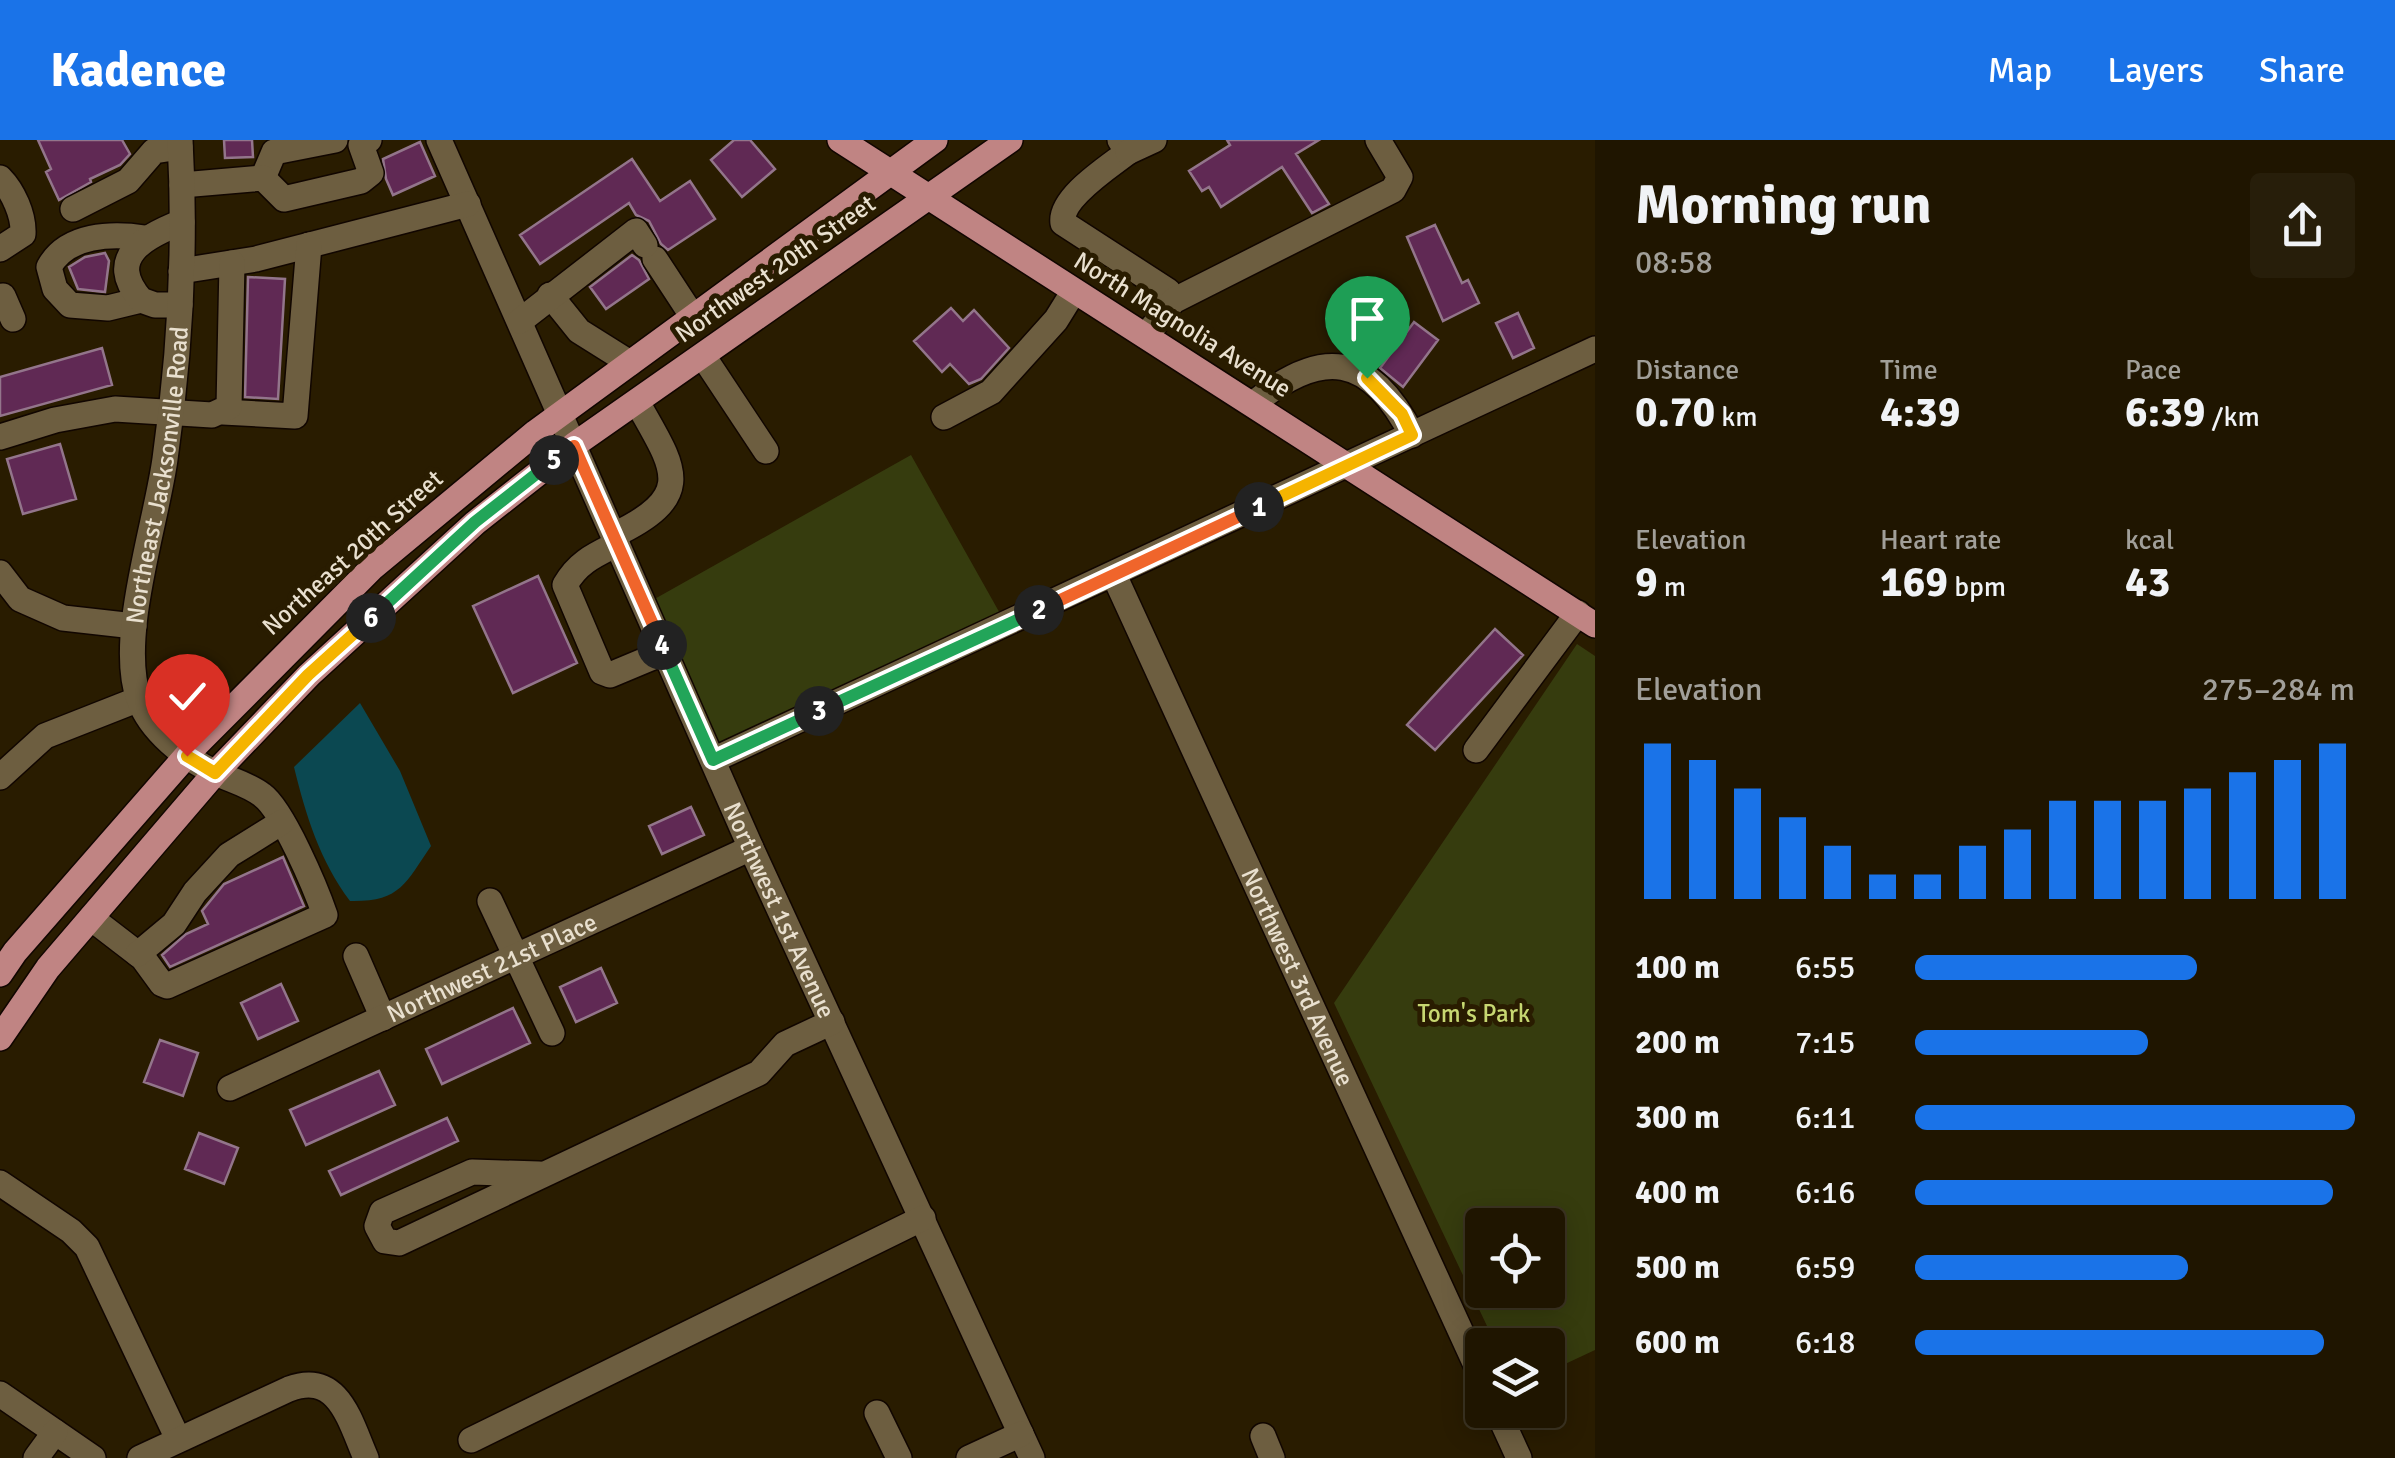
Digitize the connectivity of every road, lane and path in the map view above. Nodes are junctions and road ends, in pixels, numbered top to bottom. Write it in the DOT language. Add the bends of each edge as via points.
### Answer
graph roads {
  1 [pos="335,140"];
  2 [pos="439,140"];
  3 [pos="840,140"];
  4 [pos="935,140"];
  5 [pos="1010,140"];
  6 [pos="1154,140"];
  7 [pos="1378,140"];
  8 [pos="360,142"];
  9 [pos="180,144"];
  10 [pos="1124,146"];
  11 [pos="890,172"];
  12 [pos="0,178"];
  13 [pos="263,178"];
  14 [pos="182,184"];
  15 [pos="928,198"];
  16 [pos="468,204"];
  17 [pos="73,209"];
  18 [pos="182,222"];
  19 [pos="145,238"];
  20 [pos="309,245"];
  21 [pos="0,249"];
  22 [pos="232,263"];
  23 [pos="180,271"];
  24 [pos="1074,291"];
  25 [pos="550,295"];
  26 [pos="141,300"];
  27 [pos="1173,301"];
  28 [pos="180,305"];
  29 [pos="693,317"];
  30 [pos="520,321"];
  31 [pos="1146,336"];
  32 [pos="1595,349"];
  33 [pos="703,356"];
  34 [pos="630,363"];
  35 [pos="638,402"];
  36 [pos="1253,404"];
  37 [pos="223,412"];
  38 [pos="170,413"];
  39 [pos="561,414"];
  40 [pos="944,417"];
  41 [pos="1412,435"];
  42 [pos="0,437"];
  43 [pos="574,446"];
  44 [pos="766,450"];
  45 [pos="1348,465"];
  46 [pos="616,539"];
  47 [pos="0,573"];
  48 [pos="1114,575"];
  49 [pos="1586,619"];
  50 [pos="134,626"];
  51 [pos="665,652"];
  52 [pos="139,700"];
  53 [pos="1476,750"];
  54 [pos="187,756"];
  55 [pos="713,760"];
  56 [pos="3,770"];
  57 [pos="215,773"];
  58 [pos="282,822"];
  59 [pos="751,848"];
  60 [pos="490,901"];
  61 [pos="90,918"];
  62 [pos="138,954"];
  63 [pos="356,956"];
  64 [pos="516,956"];
  65 [pos="0,974"];
  66 [pos="383,1018"];
  67 [pos="832,1022"];
  68 [pos="552,1033"];
  69 [pos="0,1038"];
  70 [pos="230,1088"];
  71 [pos="539,1174"];
  72 [pos="0,1184"];
  73 [pos="923,1218"];
  74 [pos="1465,1341"];
  75 [pos="0,1394"];
  76 [pos="877,1413"];
  77 [pos="1506,1428"];
  78 [pos="55,1432"];
  79 [pos="1021,1434"];
  80 [pos="178,1439"];
  81 [pos="470,1440"];
  82 [pos="36,1458"];
  83 [pos="93,1458"];
  84 [pos="140,1458"];
  85 [pos="366,1458"];
  86 [pos="899,1458"];
  87 [pos="970,1458"];
  88 [pos="1032,1458"];
  89 [pos="1520,1458"];
  1 -- 13 [label="street" via="274,152"];
  2 -- 16 [label="street, Northwest 1st Avenue"];
  3 -- 11 [label="main road, North Magnolia Avenue"];
  4 -- 11 [label="main road, Northwest 20th Street"];
  5 -- 15 [label="main road, Northwest 20th Street"];
  6 -- 10 [label="street"];
  7 -- 27 [label="street" via="1400,178 1393,190"];
  8 -- 13 [label="street" via="371,173 361,181 284,199"];
  9 -- 14 [label="street, Northeast Jacksonville Road"];
  9 -- 17 [label="street" via="154,151 128,181"];
  10 -- 27 [label="street" via="1068,202 1062,222 1168,291"];
  11 -- 15 [label="main road, North Magnolia Avenue"];
  11 -- 29 [label="main road, Northwest 20th Street"];
  12 -- 21 [label="street" via="24,221 22,234"];
  13 -- 14 [label="street"];
  14 -- 18 [label="street, Northeast Jacksonville Road"];
  15 -- 24 [label="main road, North Magnolia Avenue"];
  15 -- 33 [label="main road, Northwest 20th Street"];
  16 -- 20 [label="street"];
  16 -- 30 [label="street, Northwest 1st Avenue"];
  18 -- 19 [label="street"];
  18 -- 23 [label="street, Northeast Jacksonville Road"];
  19 -- 26 [label="street" via="128,260 127,276"];
  19 -- 26 [label="street" via="114,234 75,244 56,254 50,267 55,289 70,306 108,308"];
  20 -- 22 [label="street"];
  20 -- 37 [label="street" via="295,416"];
  22 -- 23 [label="street"];
  22 -- 37 [label="street" via="230,407"];
  23 -- 28 [label="street, Northeast Jacksonville Road"];
  24 -- 31 [label="main road, North Magnolia Avenue"];
  24 -- 40 [label="street" via="991,392"];
  25 -- 29 [label="street" via="636,231"];
  25 -- 30 [label="street"];
  25 -- 34 [label="street" via="579,331"];
  26 -- 28 [label="street"];
  27 -- 31 [label="street"];
  28 -- 38 [label="street, Northeast Jacksonville Road"];
  29 -- 34 [label="main road, Northwest 20th Street"];
  30 -- 39 [label="street, Northwest 1st Avenue"];
  31 -- 36 [label="main road, North Magnolia Avenue"];
  32 -- 41 [label="street"];
  33 -- 35 [label="main road, Northwest 20th Street"];
  33 -- 44 [label="street"];
  34 -- 39 [label="main road, Northwest 20th Street"];
  35 -- 43 [label="main road, Northwest 20th Street"];
  35 -- 46 [label="street" via="671,462 672,480 656,509"];
  36 -- 41 [label="street" via="1306,369 1346,367 1382,391"];
  36 -- 45 [label="main road, North Magnolia Avenue"];
  37 -- 38 [label="street"];
  38 -- 42 [label="street" via="115,409"];
  38 -- 50 [label="street, Northeast Jacksonville Road"];
  39 -- 43 [label="street, Northwest 1st Avenue"];
  39 -- 54 [label="main road, Northeast 20th Street" via="373,567"];
  41 -- 45 [label="street"];
  43 -- 46 [label="street, Northwest 1st Avenue"];
  43 -- 57 [label="main road" via="475,522 308,675"];
  45 -- 48 [label="street"];
  45 -- 49 [label="main road, North Magnolia Avenue"];
  46 -- 51 [label="street, Northwest 1st Avenue"];
  46 -- 51 [label="street" via="574,569 565,585 602,672 610,675"];
  47 -- 50 [label="street" via="20,599 63,618"];
  48 -- 55 [label="street"];
  48 -- 74 [label="street, Northwest 3rd Avenue"];
  49 -- 53 [label="street"];
  50 -- 52 [label="street, Northeast Jacksonville Road" via="130,651"];
  51 -- 55 [label="street, Northwest 1st Avenue"];
  52 -- 54 [label="street, Northeast Jacksonville Road"];
  52 -- 56 [label="street" via="45,736"];
  54 -- 57 [label="street, Northeast Jacksonville Road"];
  54 -- 65 [label="main road, Northeast 20th Street"];
  55 -- 59 [label="street, Northwest 1st Avenue"];
  57 -- 58 [label="street, Northeast Jacksonville Road" via="261,794"];
  57 -- 61 [label="main road"];
  58 -- 62 [label="street" via="229,854 174,924"];
  58 -- 62 [label="street" via="324,916 167,986"];
  59 -- 64 [label="street, Northwest 21st Place"];
  59 -- 67 [label="street, Northwest 1st Avenue"];
  60 -- 64 [label="street"];
  61 -- 62 [label="street"];
  61 -- 69 [label="main road"];
  63 -- 66 [label="street"];
  64 -- 66 [label="street, Northwest 21st Place"];
  64 -- 68 [label="street"];
  66 -- 70 [label="street, Northwest 21st Place"];
  67 -- 71 [label="street" via="785,1044 759,1073"];
  67 -- 73 [label="street, Northwest 1st Avenue"];
  71 -- 71 [label="street" via="399,1243 385,1240 377,1226 382,1212 472,1172"];
  72 -- 80 [label="street" via="87,1246"];
  73 -- 79 [label="street, Northwest 1st Avenue"];
  73 -- 81 [label="street"];
  75 -- 78 [label="street"];
  76 -- 86 [label="street"];
  77 -- 89 [label="street"];
  78 -- 82 [label="street"];
  78 -- 83 [label="street"];
  79 -- 87 [label="street"];
  79 -- 88 [label="street, Northwest 1st Avenue"];
  80 -- 84 [label="street"];
  80 -- 85 [label="street" via="314,1383 342,1405"];
}
